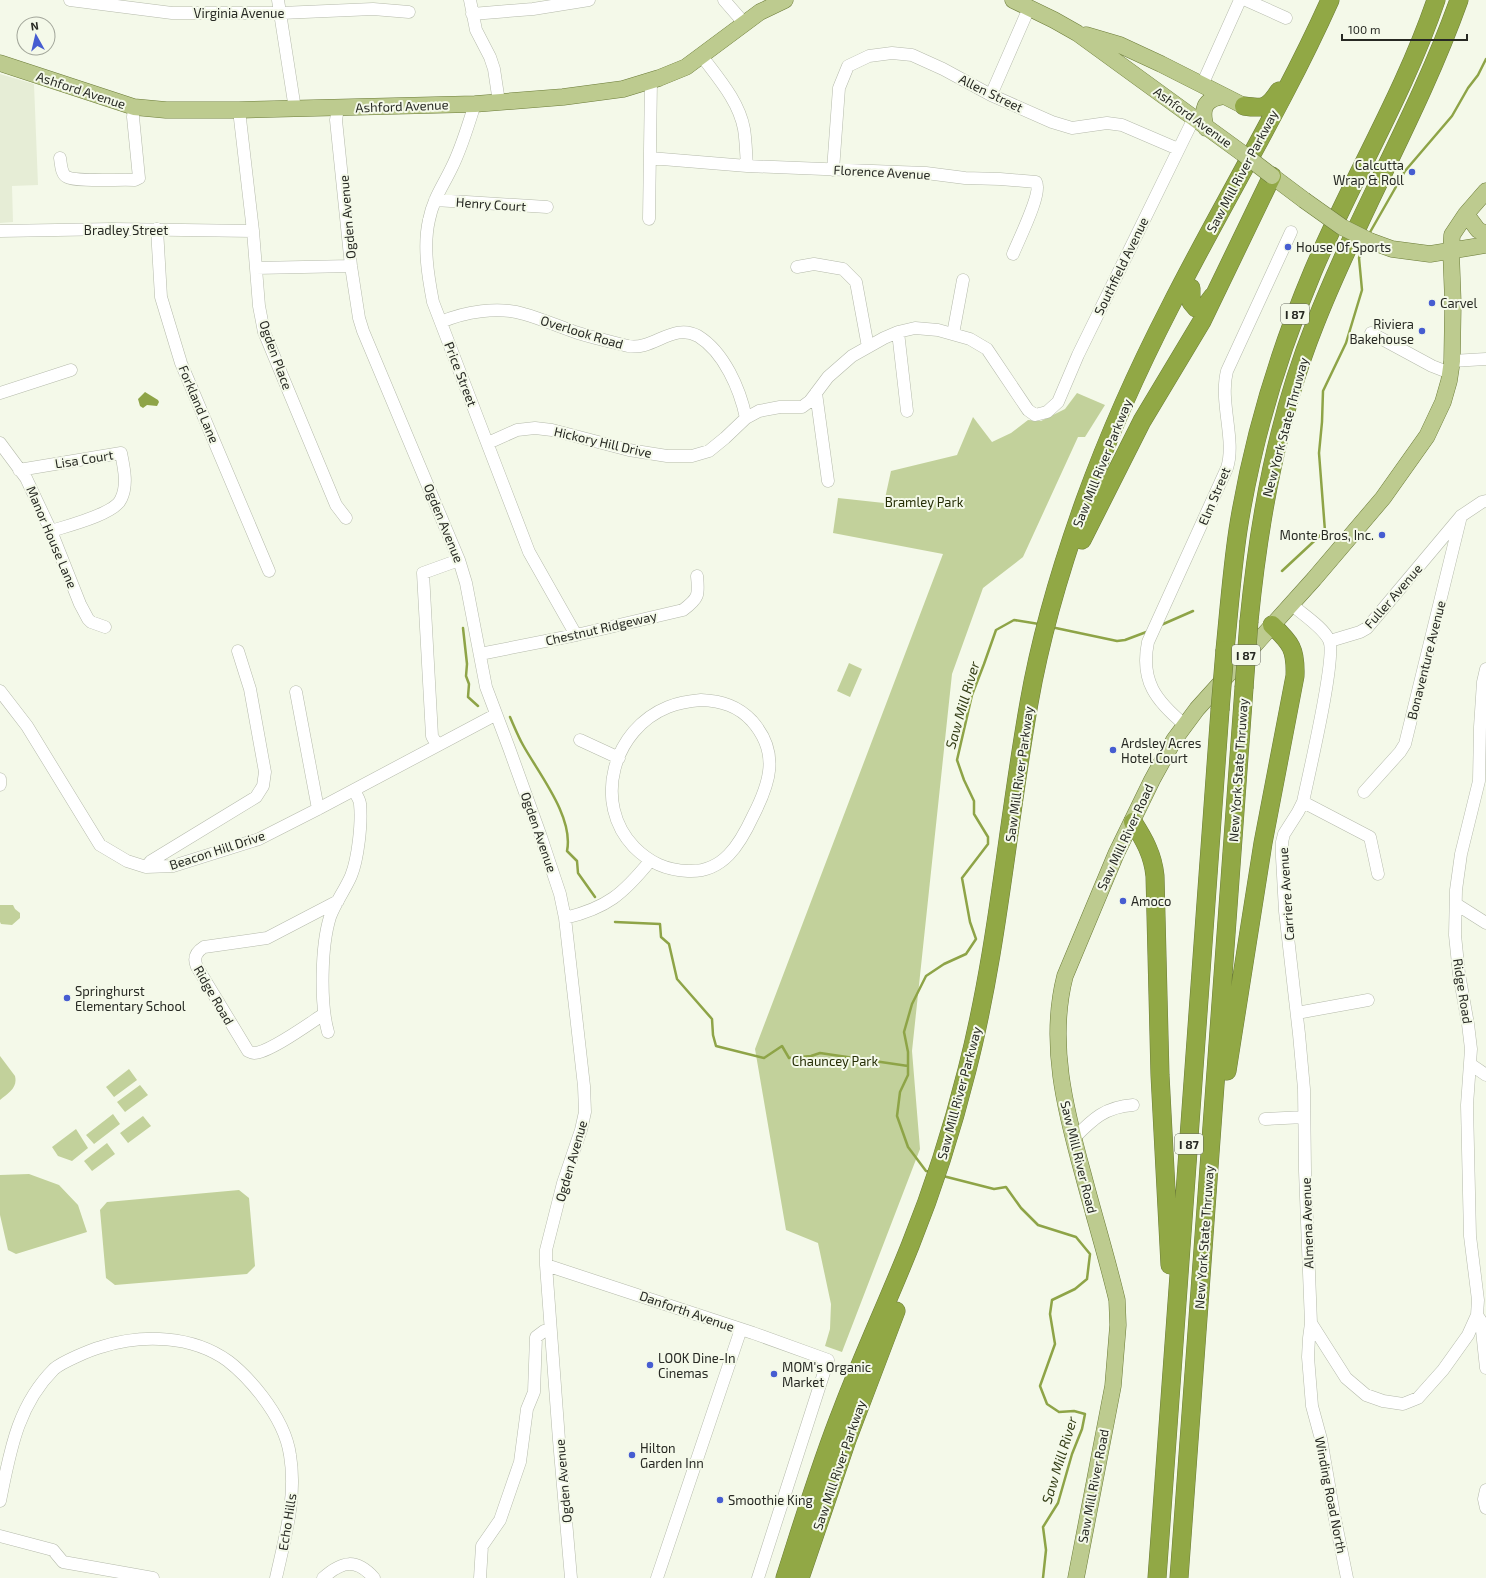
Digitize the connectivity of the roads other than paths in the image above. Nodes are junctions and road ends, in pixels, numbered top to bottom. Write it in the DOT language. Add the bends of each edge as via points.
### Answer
graph roads {
  1 [pos="70,0"];
  2 [pos="278,0"];
  3 [pos="470,0"];
  4 [pos="589,0"];
  5 [pos="724,0"];
  6 [pos="785,0"];
  7 [pos="1013,0"];
  8 [pos="1240,0"];
  9 [pos="1246,0"];
  10 [pos="1330,0"];
  11 [pos="1341,0"];
  12 [pos="1436,0"];
  13 [pos="1459,0"];
  14 [pos="372,5"];
  15 [pos="1029,8"];
  16 [pos="409,12"];
  17 [pos="281,13"];
  18 [pos="472,14"];
  19 [pos="1286,18"];
  20 [pos="744,23"];
  21 [pos="1076,33"];
  22 [pos="1308,46"];
  23 [pos="701,55"];
  24 [pos="0,63"];
  25 [pos="1182,75"];
  26 [pos="651,80"];
  27 [pos="1202,85"];
  28 [pos="1156,90"];
  29 [pos="991,95"];
  30 [pos="1224,96"];
  31 [pos="499,102"];
  32 [pos="475,104"];
  33 [pos="1244,106"];
  34 [pos="134,107"];
  35 [pos="338,108"];
  36 [pos="295,109"];
  37 [pos="239,110"];
  38 [pos="1200,123"];
  39 [pos="1178,149"];
  40 [pos="1248,152"];
  41 [pos="60,158"];
  42 [pos="650,158"];
  43 [pos="747,166"];
  44 [pos="833,170"];
  45 [pos="1269,180"];
  46 [pos="1486,191"];
  47 [pos="435,200"];
  48 [pos="547,207"];
  49 [pos="1466,214"];
  50 [pos="649,218"];
  51 [pos="157,229"];
  52 [pos="0,231"];
  53 [pos="253,231"];
  54 [pos="1291,232"];
  55 [pos="1486,234"];
  56 [pos="1486,245"];
  57 [pos="1451,251"];
  58 [pos="1013,254"];
  59 [pos="351,266"];
  60 [pos="797,267"];
  61 [pos="256,268"];
  62 [pos="963,280"];
  63 [pos="1191,288"];
  64 [pos="1215,291"];
  65 [pos="441,322"];
  66 [pos="898,332"];
  67 [pos="1371,333"];
  68 [pos="953,334"];
  69 [pos="868,347"];
  70 [pos="1486,359"];
  71 [pos="1451,367"];
  72 [pos="71,370"];
  73 [pos="0,393"];
  74 [pos="816,393"];
  75 [pos="907,411"];
  76 [pos="1047,412"];
  77 [pos="746,418"];
  78 [pos="488,443"];
  79 [pos="0,444"];
  80 [pos="5,460"];
  81 [pos="19,470"];
  82 [pos="828,481"];
  83 [pos="1486,501"];
  84 [pos="1461,516"];
  85 [pos="346,518"];
  86 [pos="52,531"];
  87 [pos="1082,540"];
  88 [pos="459,560"];
  89 [pos="269,571"];
  90 [pos="697,576"];
  91 [pos="1291,604"];
  92 [pos="1054,613"];
  93 [pos="1272,625"];
  94 [pos="105,627"];
  95 [pos="576,635"];
  96 [pos="1330,641"];
  97 [pos="238,651"];
  98 [pos="480,654"];
  99 [pos="1486,668"];
  100 [pos="0,691"];
  101 [pos="296,692"];
  102 [pos="495,715"];
  103 [pos="1185,725"];
  104 [pos="580,740"];
  105 [pos="437,745"];
  106 [pos="619,758"];
  107 [pos="0,779"];
  108 [pos="1483,782"];
  109 [pos="0,786"];
  110 [pos="354,790"];
  111 [pos="1364,792"];
  112 [pos="1303,802"];
  113 [pos="318,809"];
  114 [pos="1133,822"];
  115 [pos="650,861"];
  116 [pos="146,867"];
  117 [pos="1378,874"];
  118 [pos="338,901"];
  119 [pos="1456,904"];
  120 [pos="566,918"];
  121 [pos="1486,923"];
  122 [pos="1368,1000"];
  123 [pos="1297,1013"];
  124 [pos="324,1014"];
  125 [pos="328,1032"];
  126 [pos="1299,1034"];
  127 [pos="1470,1064"];
  128 [pos="1486,1075"];
  129 [pos="1133,1105"];
  130 [pos="1304,1117"];
  131 [pos="1264,1119"];
  132 [pos="1073,1139"];
  133 [pos="1208,1184"];
  134 [pos="937,1186"];
  135 [pos="546,1265"];
  136 [pos="1477,1315"];
  137 [pos="1311,1323"];
  138 [pos="741,1329"];
  139 [pos="550,1330"];
  140 [pos="1486,1368"];
  141 [pos="1172,1378"];
  142 [pos="1314,1412"];
  143 [pos="1486,1490"];
  144 [pos="0,1501"];
  145 [pos="1486,1508"];
  146 [pos="0,1536"];
  147 [pos="153,1578"];
  148 [pos="276,1578"];
  149 [pos="323,1578"];
  150 [pos="374,1578"];
  151 [pos="480,1578"];
  152 [pos="571,1578"];
  153 [pos="657,1578"];
  154 [pos="758,1578"];
  155 [pos="785,1578"];
  156 [pos="800,1578"];
  157 [pos="1076,1578"];
  158 [pos="1157,1578"];
  159 [pos="1179,1578"];
  160 [pos="1347,1578"];
  1 -- 17 [label="street, Virginia Avenue" via="172,13"];
  2 -- 17 [label="street"];
  3 -- 18 [label="street"];
  4 -- 18 [label="street" via="533,9"];
  5 -- 20 [label="street"];
  6 -- 20 [label="main road, Ashford Avenue"];
  7 -- 15 [label="main road, Ashford Avenue"];
  8 -- 27 [label="street"];
  9 -- 19 [label="street"];
  10 -- 22 [label="highway, Saw Mill River Parkway"];
  11 -- 63 [label="highway, Saw Mill River Parkway" via="1263,155"];
  12 -- 141 [label="highway, New York State Thruway / I 87, bridge" via="1423,36 1314,269 1292,324 1256,440 1243,499 1234,560 1220,710"];
  13 -- 133 [label="highway, New York State Thruway / I 87, bridge" via="1428,79 1337,270 1304,355 1269,480 1248,621"];
  14 -- 16 [label="street, Virginia Avenue"];
  14 -- 17 [label="street, Virginia Avenue"];
  15 -- 21 [label="main road, Ashford Avenue"];
  15 -- 29 [label="street"];
  17 -- 36 [label="street"];
  18 -- 31 [label="street" via="476,30 494,69"];
  20 -- 23 [label="main road, Ashford Avenue"];
  21 -- 25 [label="main road, Ashford Avenue" via="1120,45"];
  21 -- 28 [label="main road, Ashford Avenue"];
  22 -- 33 [label="highway" via="1270,103 1260,108"];
  22 -- 40 [label="highway, Saw Mill River Parkway"];
  23 -- 26 [label="main road, Ashford Avenue" via="686,67"];
  23 -- 43 [label="street" via="730,94 739,114 744,129"];
  24 -- 34 [label="main road, Ashford Avenue"];
  25 -- 27 [label="main road, Ashford Avenue"];
  25 -- 28 [label="main road" via="1169,75"];
  26 -- 31 [label="main road, Ashford Avenue" via="623,89"];
  26 -- 42 [label="street"];
  27 -- 30 [label="main road, Ashford Avenue"];
  28 -- 38 [label="main road, Ashford Avenue"];
  29 -- 39 [label="street, Allen Street" via="1072,128 1122,125"];
  29 -- 44 [label="street, Allen Street" via="912,55 892,53 869,56 848,66 839,88"];
  30 -- 33 [label="main road, Ashford Avenue"];
  30 -- 38 [label="main road" via="1212,99 1204,106"];
  31 -- 32 [label="main road, Ashford Avenue"];
  32 -- 35 [label="main road, Ashford Avenue"];
  32 -- 47 [label="street, Price Street" via="452,168"];
  33 -- 40 [label="highway" via="1256,117 1258,123 1258,131"];
  34 -- 37 [label="main road, Ashford Avenue"];
  34 -- 41 [label="street" via="139,178 135,180 67,177 62,173"];
  35 -- 36 [label="main road, Ashford Avenue"];
  35 -- 59 [label="street, Ogden Avenue" via="336,120"];
  36 -- 37 [label="main road, Ashford Avenue"];
  37 -- 53 [label="street, Ogden Place"];
  38 -- 39 [label="street, Southfield Avenue"];
  38 -- 40 [label="main road, Ashford Avenue"];
  39 -- 76 [label="street, Southfield Avenue" via="1078,355 1058,402"];
  40 -- 45 [label="main road, Ashford Avenue, bridge"];
  40 -- 92 [label="highway, Saw Mill River Parkway" via="1171,305 1108,443 1066,557"];
  42 -- 43 [label="street, Florence Avenue"];
  42 -- 50 [label="street"];
  43 -- 44 [label="street, Florence Avenue"];
  44 -- 58 [label="street, Florence Avenue" via="926,173 1036,182 1036,197"];
  45 -- 57 [label="main road, Ashford Avenue, bridge" via="1336,223 1370,241 1392,249 1418,253"];
  45 -- 64 [label="highway"];
  46 -- 49 [label="main road, Saw Mill River Road"];
  47 -- 48 [label="street, Henry Court"];
  47 -- 65 [label="street, Price Street" via="428,221 427,260 433,302"];
  49 -- 55 [label="main road" via="1476,228"];
  49 -- 57 [label="main road, Saw Mill River Road" via="1452,235"];
  51 -- 52 [label="street, Bradley Street"];
  51 -- 53 [label="street, Bradley Street"];
  51 -- 89 [label="street, Forkland Lane" via="161,297 181,363"];
  53 -- 61 [label="street, Ogden Place"];
  54 -- 103 [label="street, Elm Street" via="1227,371 1224,389 1230,453 1227,468 1147,645 1148,670 1154,694 1168,711"];
  56 -- 57 [label="main road, Ashford Avenue"];
  57 -- 71 [label="main road, Saw Mill River Road"];
  59 -- 61 [label="street"];
  59 -- 88 [label="street, Ogden Avenue" via="363,331"];
  60 -- 69 [label="street" via="814,264 843,269 856,282"];
  61 -- 85 [label="street, Ogden Place" via="264,332 336,505"];
  62 -- 68 [label="street"];
  63 -- 64 [label="highway" via="1192,304 1198,309 1204,308"];
  63 -- 87 [label="highway, Saw Mill River Parkway" via="1138,398"];
  64 -- 87 [label="highway" via="1202,321 1133,438"];
  65 -- 77 [label="street, Overlook Road" via="456,316 492,310 522,313 580,334 631,346 652,343 664,336 682,332 694,335 714,349 728,369"];
  65 -- 78 [label="street, Price Street"];
  66 -- 68 [label="street, Hickory Hill Drive" via="915,328"];
  66 -- 69 [label="street, Hickory Hill Drive"];
  66 -- 75 [label="street"];
  67 -- 71 [label="street" via="1432,366"];
  68 -- 76 [label="street, Hickory Hill Drive" via="970,339 987,349 1028,410 1035,415"];
  69 -- 74 [label="street, Hickory Hill Drive" via="852,356 828,377"];
  70 -- 71 [label="street"];
  71 -- 91 [label="main road, Saw Mill River Road" via="1439,413 1420,447 1383,498"];
  72 -- 73 [label="street"];
  74 -- 77 [label="street, Hickory Hill Drive" via="802,407 780,407 759,411"];
  74 -- 82 [label="street"];
  77 -- 78 [label="street, Hickory Hill Drive" via="709,450 692,456 667,456 629,450 535,428 517,430"];
  78 -- 95 [label="street, Price Street" via="529,552"];
  79 -- 80 [label="street, Manor House Lane"];
  80 -- 81 [label="street, Manor House Lane"];
  81 -- 86 [label="street, Manor House Lane" via="26,478"];
  81 -- 86 [label="street, Lisa Court" via="121,453 125,489 121,501 109,511"];
  83 -- 84 [label="street, Fuller Avenue"];
  84 -- 96 [label="street, Fuller Avenue" via="1368,628"];
  84 -- 111 [label="street, Bonaventure Avenue" via="1405,744"];
  86 -- 94 [label="street, Manor House Lane" via="83,609 92,622"];
  87 -- 92 [label="highway, Saw Mill River Parkway"];
  88 -- 98 [label="street, Ogden Avenue"];
  88 -- 105 [label="street" via="423,573 432,736"];
  90 -- 95 [label="street, Chestnut Ridgeway" via="699,590 696,600 683,610"];
  91 -- 93 [label="main road, Saw Mill River Road"];
  91 -- 96 [label="street" via="1323,631"];
  92 -- 134 [label="highway, Saw Mill River Parkway" via="996,990 977,1070"];
  93 -- 103 [label="main road, Saw Mill River Road"];
  93 -- 133 [label="highway" via="1290,644 1295,658 1295,676 1262,843"];
  95 -- 98 [label="street, Chestnut Ridgeway"];
  96 -- 112 [label="street, Carriere Avenue" via="1326,689"];
  97 -- 116 [label="street" via="250,689 257,726 264,772 263,786 256,796 151,861"];
  98 -- 102 [label="street, Ogden Avenue" via="486,687"];
  99 -- 108 [label="street, Ridge Road" via="1480,727"];
  100 -- 116 [label="street, Beacon Hill Drive" via="27,726 100,845 127,861"];
  101 -- 113 [label="street"];
  102 -- 105 [label="street, Beacon Hill Drive"];
  102 -- 120 [label="street, Ogden Avenue" via="542,842"];
  103 -- 114 [label="main road, Saw Mill River Road" via="1159,767"];
  104 -- 106 [label="street"];
  105 -- 110 [label="street, Beacon Hill Drive"];
  106 -- 115 [label="street" via="611,794 616,819 626,838"];
  106 -- 115 [label="street" via="630,738 650,717 669,706 691,701 712,700 735,707 751,720 766,741 770,764 767,784 745,834 730,855 711,866 691,871 665,868"];
  107 -- 109 [label="street"];
  108 -- 119 [label="street, Ridge Road" via="1461,854"];
  110 -- 113 [label="street, Beacon Hill Drive"];
  110 -- 118 [label="street" via="360,803 360,835 351,876"];
  112 -- 117 [label="street" via="1370,837"];
  112 -- 123 [label="street, Carriere Avenue" via="1282,842 1285,911"];
  113 -- 116 [label="street, Beacon Hill Drive" via="259,839 173,866"];
  114 -- 132 [label="main road, Saw Mill River Road" via="1116,854 1075,949 1062,991 1058,1028 1059,1064"];
  114 -- 141 [label="highway" via="1152,858 1156,887 1160,1076 1169,1232"];
  115 -- 120 [label="street" via="634,881 603,905"];
  118 -- 124 [label="street" via="330,917 324,946"];
  118 -- 124 [label="street, Ridge Road" via="267,938 204,947 197,952 195,958 197,967 248,1051 255,1053 280,1042"];
  119 -- 121 [label="street"];
  119 -- 127 [label="street, Ridge Road" via="1455,935 1471,1049"];
  120 -- 135 [label="street, Ogden Avenue" via="585,1112 563,1183 546,1250"];
  122 -- 123 [label="street"];
  123 -- 126 [label="street, Carriere Avenue"];
  124 -- 125 [label="street"];
  126 -- 130 [label="street, Almena Avenue"];
  127 -- 128 [label="street"];
  127 -- 136 [label="street, Ridge Road" via="1467,1105 1470,1236 1478,1300"];
  129 -- 132 [label="street" via="1118,1106 1094,1118"];
  130 -- 131 [label="street"];
  130 -- 137 [label="street, Almena Avenue"];
  132 -- 157 [label="main road, Saw Mill River Road" via="1117,1300 1118,1325 1113,1386"];
  133 -- 159 [label="highway, New York State Thruway / I 87"];
  134 -- 155 [label="highway, Saw Mill River Parkway" via="852,1384"];
  134 -- 156 [label="highway, Saw Mill River Parkway"];
  135 -- 138 [label="street, Danforth Avenue"];
  135 -- 139 [label="street, Ogden Avenue"];
  136 -- 137 [label="street" via="1468,1335 1443,1370 1418,1398 1403,1404 1366,1395 1346,1378"];
  136 -- 140 [label="street" via="1481,1322"];
  137 -- 142 [label="street, Almena Avenue" via="1308,1356"];
  138 -- 153 [label="street"];
  138 -- 154 [label="street, Danforth Avenue" via="828,1360"];
  139 -- 151 [label="street" via="536,1337 534,1392 527,1409 520,1462 500,1520 482,1546"];
  139 -- 152 [label="street, Ogden Avenue"];
  141 -- 158 [label="highway, New York State Thruway / I 87"];
  142 -- 160 [label="street, Winding Road North"];
  143 -- 145 [label="street"];
  144 -- 148 [label="street, Echo Hills" via="12,1442 21,1418 33,1394 56,1368 92,1350 117,1342 146,1338 181,1341 210,1351 228,1361 251,1381 273,1410 283,1432 290,1454 293,1485 290,1515"];
  146 -- 147 [label="street" via="53,1550 63,1562"];
  149 -- 150 [label="street" via="341,1565 352,1563 367,1570"];
}
